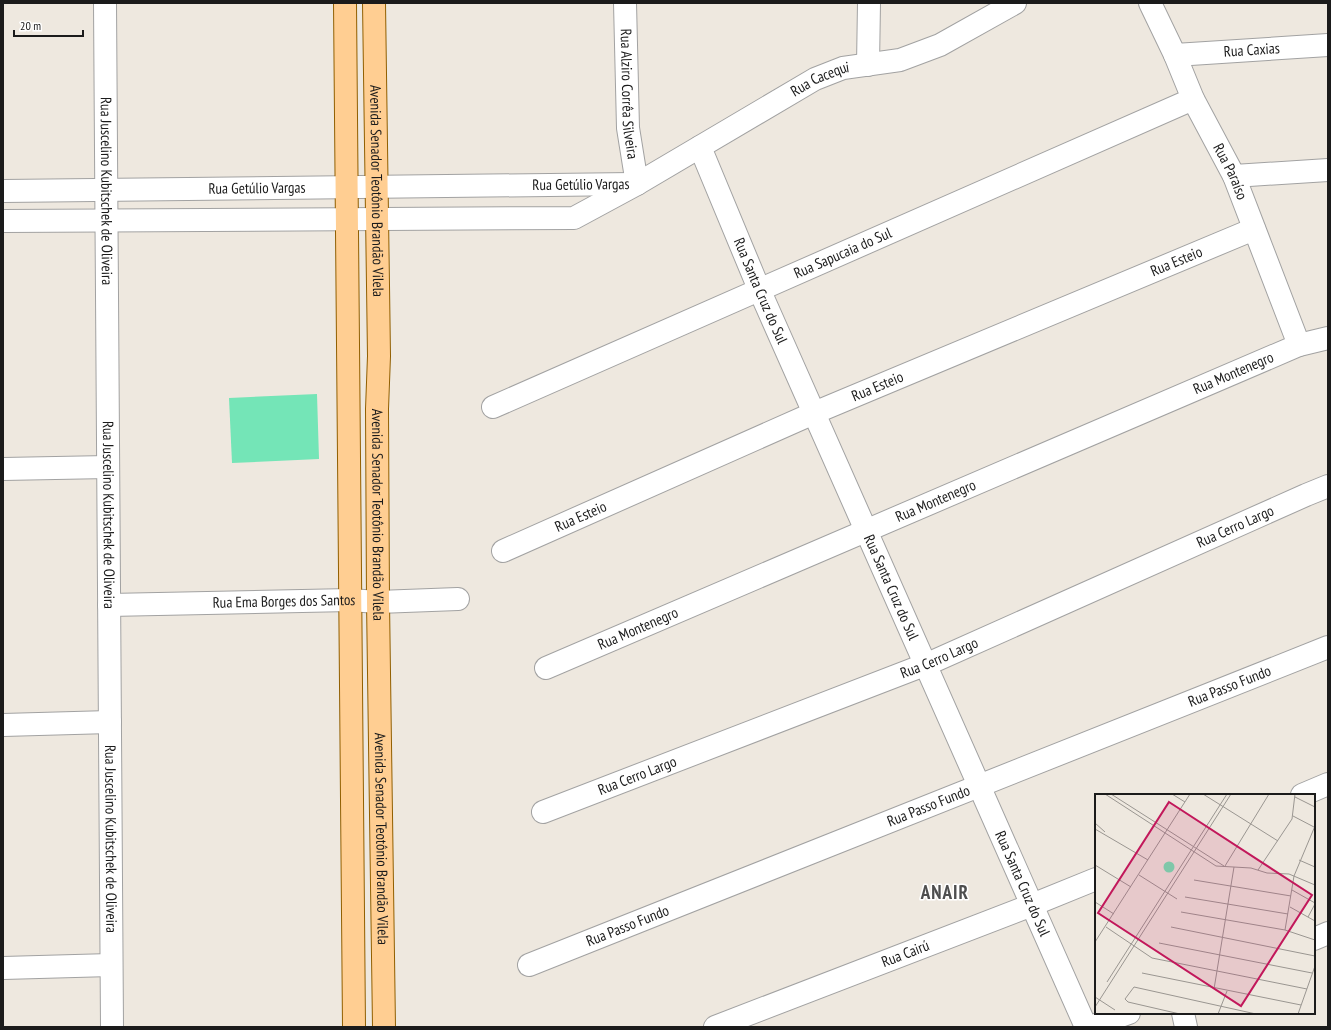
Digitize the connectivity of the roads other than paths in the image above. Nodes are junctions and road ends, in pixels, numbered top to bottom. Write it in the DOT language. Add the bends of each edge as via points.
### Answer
graph roads {
  1 [pos="105,3"];
  2 [pos="345,3"];
  3 [pos="374,3"];
  4 [pos="625,3"];
  5 [pos="869,3"];
  6 [pos="1015,3"];
  7 [pos="1150,3"];
  8 [pos="1328,45"];
  9 [pos="1175,55"];
  10 [pos="868,65"];
  11 [pos="1193,99"];
  12 [pos="700,147"];
  13 [pos="1328,170"];
  14 [pos="1234,176"];
  15 [pos="637,184"];
  16 [pos="346,188"];
  17 [pos="376,188"];
  18 [pos="106,190"];
  19 [pos="3,191"];
  20 [pos="347,219"];
  21 [pos="377,219"];
  22 [pos="106,220"];
  23 [pos="3,221"];
  24 [pos="1254,229"];
  25 [pos="759,289"];
  26 [pos="1328,338"];
  27 [pos="1300,345"];
  28 [pos="348,353"];
  29 [pos="379,356"];
  30 [pos="349,406"];
  31 [pos="493,407"];
  32 [pos="377,409"];
  33 [pos="814,413"];
  34 [pos="108,467"];
  35 [pos="3,468"];
  36 [pos="1328,486"];
  37 [pos="866,531"];
  38 [pos="503,551"];
  39 [pos="458,599"];
  40 [pos="350,600"];
  41 [pos="378,602"];
  42 [pos="109,605"];
  43 [pos="1328,648"];
  44 [pos="925,664"];
  45 [pos="546,668"];
  46 [pos="110,722"];
  47 [pos="3,725"];
  48 [pos="1328,784"];
  49 [pos="979,787"];
  50 [pos="1304,794"];
  51 [pos="543,812"];
  52 [pos="1095,879"];
  53 [pos="1032,905"];
  54 [pos="1328,933"];
  55 [pos="1315,939"];
  56 [pos="111,964"];
  57 [pos="530,964"];
  58 [pos="3,968"];
  59 [pos="1126,1014"];
  60 [pos="1183,1014"];
  61 [pos="112,1027"];
  62 [pos="354,1027"];
  63 [pos="384,1027"];
  64 [pos="715,1027"];
  65 [pos="1086,1027"];
  66 [pos="1090,1027"];
  67 [pos="1186,1027"];
  1 -- 18 [label="street, Rua Juscelino Kubitschek de Oliveira"];
  2 -- 16 [label="main road, Avenida Senador Teotônio Brandão Vilela"];
  3 -- 17 [label="main road, Avenida Senador Teotônio Brandão Vilela"];
  4 -- 15 [label="street, Rua Alziro Corrêa Silveira" via="628,128"];
  5 -- 10 [label="street"];
  6 -- 10 [label="street, Rua Cacequi" via="940,45 900,60"];
  7 -- 9 [label="street, Rua Paraíso"];
  8 -- 9 [label="street, Rua Caxias"];
  9 -- 11 [label="street, Rua Paraíso"];
  10 -- 12 [label="street, Rua Cacequi" via="843,68 815,79"];
  11 -- 14 [label="street, Rua Paraíso"];
  11 -- 25 [label="street, Rua Sapucaia do Sul"];
  12 -- 15 [label="street, Rua Cacequi"];
  12 -- 25 [label="street, Rua Santa Cruz do Sul"];
  13 -- 14 [label="street"];
  14 -- 24 [label="street, Rua Paraíso"];
  15 -- 17 [label="street, Rua Getúlio Vargas"];
  15 -- 21 [label="street, Rua Getúlio Vargas" via="574,218"];
  16 -- 17 [label="street, Rua Getúlio Vargas"];
  16 -- 18 [label="street, Rua Getúlio Vargas"];
  16 -- 20 [label="main road, Avenida Senador Teotônio Brandão Vilela"];
  17 -- 21 [label="main road, Avenida Senador Teotônio Brandão Vilela"];
  18 -- 19 [label="street, Rua Getúlio Vargas"];
  18 -- 22 [label="street, Rua Juscelino Kubitschek de Oliveira"];
  20 -- 21 [label="street, Rua Getúlio Vargas"];
  20 -- 22 [label="street, Rua Getúlio Vargas"];
  20 -- 28 [label="main road, Avenida Senador Teotônio Brandão Vilela"];
  21 -- 29 [label="main road, Avenida Senador Teotônio Brandão Vilela"];
  22 -- 23 [label="street, Rua Getúlio Vargas"];
  22 -- 34 [label="street, Rua Juscelino Kubitschek de Oliveira"];
  24 -- 27 [label="street, Rua Paraíso"];
  24 -- 33 [label="street, Rua Esteio"];
  25 -- 31 [label="street, Rua Sapucaia do Sul"];
  25 -- 33 [label="street, Rua Santa Cruz do Sul"];
  26 -- 27 [label="street, Rua Montenegro"];
  27 -- 37 [label="street, Rua Montenegro"];
  28 -- 29 [label="main road"];
  28 -- 30 [label="main road, Avenida Senador Teotônio Brandão Vilela"];
  29 -- 32 [label="main road, Avenida Senador Teotônio Brandão Vilela"];
  30 -- 32 [label="main road"];
  30 -- 40 [label="main road, Avenida Senador Teotônio Brandão Vilela"];
  32 -- 41 [label="main road, Avenida Senador Teotônio Brandão Vilela"];
  33 -- 37 [label="street, Rua Santa Cruz do Sul"];
  33 -- 38 [label="street, Rua Esteio"];
  34 -- 35 [label="street"];
  34 -- 42 [label="street, Rua Juscelino Kubitschek de Oliveira"];
  36 -- 44 [label="street, Rua Cerro Largo"];
  37 -- 44 [label="street, Rua Santa Cruz do Sul"];
  37 -- 45 [label="street, Rua Montenegro"];
  39 -- 41 [label="street, Rua Ema Borges dos Santos"];
  40 -- 41 [label="street, Rua Ema Borges dos Santos"];
  40 -- 42 [label="street, Rua Ema Borges dos Santos"];
  40 -- 62 [label="main road, Avenida Senador Teotônio Brandão Vilela"];
  41 -- 63 [label="main road, Avenida Senador Teotônio Brandão Vilela"];
  42 -- 46 [label="street, Rua Juscelino Kubitschek de Oliveira"];
  43 -- 49 [label="street, Rua Passo Fundo"];
  44 -- 49 [label="street, Rua Santa Cruz do Sul"];
  44 -- 51 [label="street, Rua Cerro Largo"];
  46 -- 47 [label="street"];
  46 -- 56 [label="street, Rua Juscelino Kubitschek de Oliveira"];
  48 -- 50 [label="street"];
  49 -- 53 [label="street, Rua Santa Cruz do Sul"];
  49 -- 57 [label="street, Rua Passo Fundo"];
  52 -- 53 [label="street, Rua Cairú"];
  53 -- 64 [label="street, Rua Cairú"];
  53 -- 65 [label="street, Rua Santa Cruz do Sul"];
  54 -- 55 [label="street"];
  56 -- 58 [label="street"];
  56 -- 61 [label="street, Rua Juscelino Kubitschek de Oliveira"];
  59 -- 66 [label="street"];
  60 -- 67 [label="street"];
}
